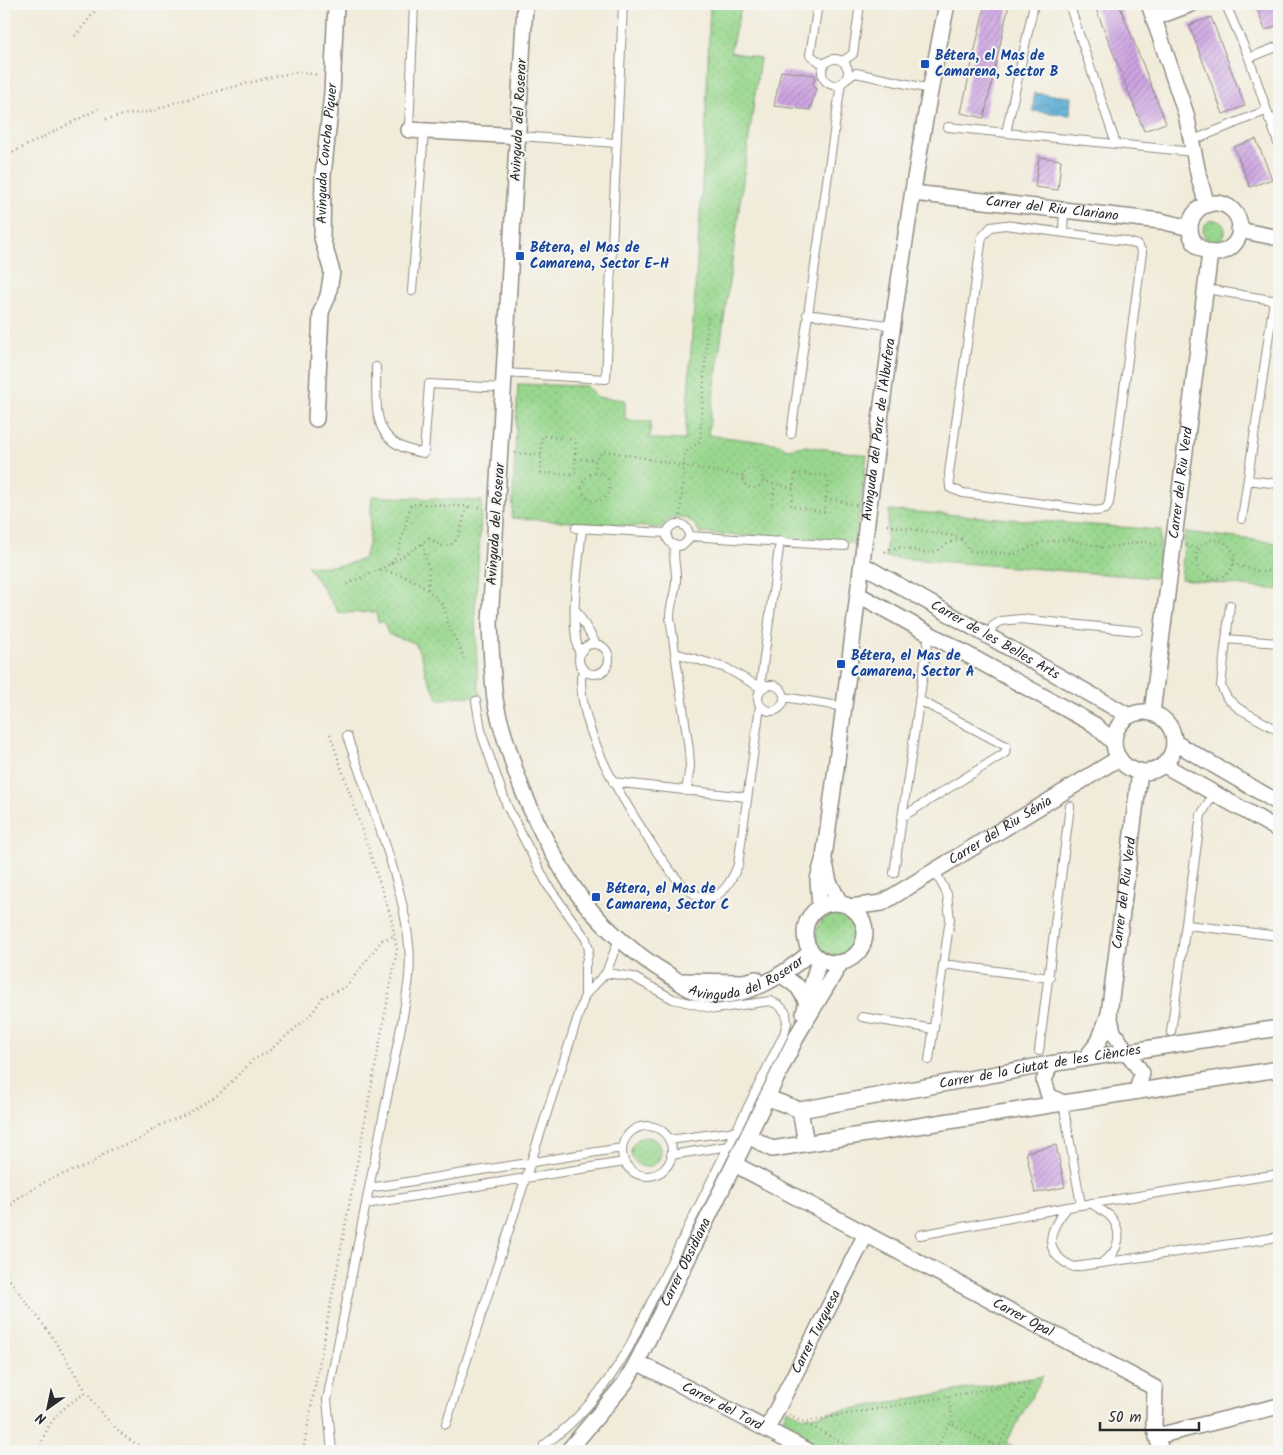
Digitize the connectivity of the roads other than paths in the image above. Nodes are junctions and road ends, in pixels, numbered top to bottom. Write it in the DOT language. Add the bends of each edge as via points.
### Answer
graph roads {
  1 [pos="336,4"];
  2 [pos="414,4"];
  3 [pos="525,4"];
  4 [pos="623,4"];
  5 [pos="818,4"];
  6 [pos="860,4"];
  7 [pos="948,4"];
  8 [pos="1034,4"];
  9 [pos="1069,4"];
  10 [pos="1191,4"];
  11 [pos="1226,5"];
  12 [pos="1151,11"];
  13 [pos="1279,46"];
  14 [pos="1248,58"];
  15 [pos="843,61"];
  16 [pos="824,65"];
  17 [pos="848,77"];
  18 [pos="841,84"];
  19 [pos="930,89"];
  20 [pos="1266,111"];
  21 [pos="1279,117"];
  22 [pos="1269,120"];
  23 [pos="948,127"];
  24 [pos="416,130"];
  25 [pos="1006,133"];
  26 [pos="519,136"];
  27 [pos="616,143"];
  28 [pos="1116,144"];
  29 [pos="1279,146"];
  30 [pos="1192,147"];
  31 [pos="913,193"];
  32 [pos="1207,205"];
  33 [pos="1064,210"];
  34 [pos="1190,228"];
  35 [pos="1239,230"];
  36 [pos="1063,232"];
  37 [pos="1279,238"];
  38 [pos="1210,253"];
  39 [pos="1206,289"];
  40 [pos="412,291"];
  41 [pos="1277,301"];
  42 [pos="808,314"];
  43 [pos="894,326"];
  44 [pos="376,367"];
  45 [pos="505,381"];
  46 [pos="316,419"];
  47 [pos="791,434"];
  48 [pos="1248,480"];
  49 [pos="1279,484"];
  50 [pos="1242,519"];
  51 [pos="666,533"];
  52 [pos="689,536"];
  53 [pos="780,541"];
  54 [pos="674,546"];
  55 [pos="844,546"];
  56 [pos="863,565"];
  57 [pos="859,595"];
  58 [pos="1230,605"];
  59 [pos="576,610"];
  60 [pos="1138,631"];
  61 [pos="929,634"];
  62 [pos="988,637"];
  63 [pos="1226,638"];
  64 [pos="1279,643"];
  65 [pos="596,644"];
  66 [pos="675,653"];
  67 [pos="580,655"];
  68 [pos="586,671"];
  69 [pos="763,687"];
  70 [pos="784,697"];
  71 [pos="919,700"];
  72 [pos="476,701"];
  73 [pos="760,706"];
  74 [pos="845,707"];
  75 [pos="1152,713"];
  76 [pos="1129,716"];
  77 [pos="1279,731"];
  78 [pos="347,736"];
  79 [pos="1174,742"];
  80 [pos="1114,743"];
  81 [pos="1118,758"];
  82 [pos="1164,765"];
  83 [pos="1140,771"];
  84 [pos="613,782"];
  85 [pos="686,791"];
  86 [pos="1214,793"];
  87 [pos="746,797"];
  88 [pos="1279,803"];
  89 [pos="1070,806"];
  90 [pos="902,817"];
  91 [pos="1279,830"];
  92 [pos="824,857"];
  93 [pos="935,871"];
  94 [pos="894,873"];
  95 [pos="882,904"];
  96 [pos="845,905"];
  97 [pos="820,907"];
  98 [pos="1187,925"];
  99 [pos="866,934"];
  100 [pos="1279,936"];
  101 [pos="619,938"];
  102 [pos="812,950"];
  103 [pos="840,964"];
  104 [pos="943,964"];
  105 [pos="606,973"];
  106 [pos="783,976"];
  107 [pos="1050,978"];
  108 [pos="678,981"];
  109 [pos="585,995"];
  110 [pos="807,1002"];
  111 [pos="1109,1014"];
  112 [pos="862,1017"];
  113 [pos="1279,1028"];
  114 [pos="934,1029"];
  115 [pos="799,1032"];
  116 [pos="1171,1032"];
  117 [pos="1039,1051"];
  118 [pos="1127,1052"];
  119 [pos="1086,1058"];
  120 [pos="929,1060"];
  121 [pos="1050,1064"];
  122 [pos="1279,1069"];
  123 [pos="1137,1091"];
  124 [pos="768,1098"];
  125 [pos="1064,1102"];
  126 [pos="800,1110"];
  127 [pos="743,1134"];
  128 [pos="670,1140"];
  129 [pos="806,1143"];
  130 [pos="729,1146"];
  131 [pos="622,1148"];
  132 [pos="671,1155"];
  133 [pos="624,1162"];
  134 [pos="531,1163"];
  135 [pos="736,1165"];
  136 [pos="1279,1174"];
  137 [pos="526,1178"];
  138 [pos="369,1188"];
  139 [pos="366,1204"];
  140 [pos="1091,1204"];
  141 [pos="1081,1205"];
  142 [pos="1068,1207"];
  143 [pos="866,1234"];
  144 [pos="920,1234"];
  145 [pos="1279,1237"];
  146 [pos="1102,1262"];
  147 [pos="638,1362"];
  148 [pos="1279,1406"];
  149 [pos="446,1424"];
  150 [pos="767,1429"];
  151 [pos="1157,1436"];
  152 [pos="544,1444"];
  153 [pos="332,1451"];
  154 [pos="568,1451"];
  155 [pos="808,1451"];
  156 [pos="1162,1451"];
  1 -- 46 [label="street, Avinguda Concha Piquer" via="323,175 322,238 332,272 328,296 320,312"];
  2 -- 24 [label="lane"];
  3 -- 26 [label="street, Avinguda del Roserar"];
  4 -- 27 [label="lane"];
  5 -- 16 [label="lane" via="810,55"];
  6 -- 15 [label="lane" via="853,54"];
  7 -- 19 [label="street, Avinguda del Parc de l'Albufera"];
  8 -- 25 [label="lane"];
  9 -- 28 [label="lane"];
  10 -- 12 [label="street"];
  11 -- 14 [label="lane"];
  12 -- 30 [label="street" via="1186,114"];
  13 -- 14 [label="lane"];
  14 -- 20 [label="lane"];
  15 -- 16 [label="lane" via="832,59"];
  15 -- 17 [label="lane" via="848,68"];
  16 -- 18 [label="lane" via="825,80 833,85"];
  17 -- 18 [label="lane"];
  17 -- 19 [label="lane" via="856,73"];
  18 -- 42 [label="lane"];
  19 -- 31 [label="street, Avinguda del Parc de l'Albufera"];
  20 -- 22 [label="lane"];
  20 -- 30 [label="lane"];
  21 -- 22 [label="lane"];
  22 -- 29 [label="lane"];
  23 -- 25 [label="lane"];
  24 -- 26 [label="street"];
  24 -- 40 [label="lane"];
  25 -- 28 [label="lane"];
  26 -- 27 [label="lane"];
  26 -- 45 [label="street, Avinguda del Roserar"];
  27 -- 45 [label="lane" via="606,379"];
  28 -- 30 [label="lane"];
  30 -- 32 [label="street"];
  31 -- 33 [label="street, Carrer del Riu Clariano"];
  31 -- 43 [label="street, Avinguda del Parc de l'Albufera"];
  32 -- 34 [label="street" via="1195,214"];
  32 -- 35 [label="street" via="1223,205 1230,209"];
  33 -- 34 [label="street, Carrer del Riu Clariano"];
  33 -- 36 [label="lane"];
  34 -- 38 [label="street" via="1198,247"];
  35 -- 37 [label="street"];
  35 -- 38 [label="street" via="1233,245 1218,253"];
  36 -- 36 [label="lane" via="1005,225 991,227 982,237 949,473 950,488 963,493 1096,511 1106,509 1108,503 1142,252 1138,245 1125,241"];
  38 -- 39 [label="street, Carrer del Riu Verd"];
  39 -- 41 [label="lane"];
  39 -- 75 [label="street, Carrer del Riu Verd"];
  41 -- 48 [label="lane"];
  42 -- 43 [label="lane"];
  42 -- 47 [label="lane"];
  43 -- 56 [label="street, Avinguda del Parc de l'Albufera"];
  44 -- 45 [label="lane" via="377,409 382,432 405,450 424,453 429,384"];
  45 -- 101 [label="street, Avinguda del Roserar" via="490,623 495,700 511,759 537,822 584,901"];
  48 -- 49 [label="lane"];
  48 -- 50 [label="lane"];
  51 -- 52 [label="lane" via="671,525 679,523 686,527"];
  51 -- 54 [label="lane"];
  51 -- 59 [label="lane" via="579,528"];
  52 -- 53 [label="lane"];
  52 -- 54 [label="lane" via="684,544"];
  53 -- 55 [label="lane"];
  53 -- 69 [label="lane" via="760,680"];
  54 -- 66 [label="lane" via="672,558 676,583 670,617"];
  56 -- 57 [label="street, Avinguda del Parc de l'Albufera"];
  56 -- 62 [label="street, Carrer de les Belles Arts"];
  57 -- 61 [label="street, Carrer de les Belles Arts"];
  57 -- 74 [label="street, Avinguda del Parc de l'Albufera"];
  58 -- 63 [label="lane"];
  59 -- 65 [label="lane"];
  59 -- 67 [label="lane" via="576,646"];
  60 -- 62 [label="lane" via="1021,619 1001,620 993,626"];
  61 -- 71 [label="lane"];
  61 -- 80 [label="street, Carrer de les Belles Arts" via="1095,725"];
  62 -- 76 [label="street, Carrer de les Belles Arts"];
  63 -- 64 [label="lane"];
  63 -- 77 [label="lane" via="1221,686 1227,698 1238,708"];
  65 -- 67 [label="lane" via="588,645"];
  65 -- 68 [label="lane" via="608,652 608,665 597,674"];
  66 -- 69 [label="lane" via="726,668"];
  66 -- 85 [label="lane" via="689,750"];
  67 -- 68 [label="lane" via="580,664"];
  68 -- 84 [label="lane" via="581,676 581,693 590,726"];
  69 -- 70 [label="lane" via="778,686"];
  69 -- 73 [label="lane" via="757,696"];
  70 -- 73 [label="lane" via="777,709 768,711"];
  70 -- 74 [label="lane"];
  71 -- 90 [label="lane"];
  71 -- 90 [label="lane" via="1006,746 1005,753"];
  72 -- 109 [label="lane" via="482,735 507,806 548,886 586,939 589,950"];
  73 -- 87 [label="lane"];
  74 -- 92 [label="street, Avinguda del Parc de l'Albufera"];
  75 -- 76 [label="street"];
  75 -- 79 [label="street" via="1168,724"];
  76 -- 80 [label="street" via="1118,727"];
  78 -- 138 [label="lane" via="398,888 410,947 402,1022"];
  79 -- 82 [label="street"];
  79 -- 88 [label="street"];
  80 -- 81 [label="street"];
  81 -- 83 [label="street"];
  81 -- 93 [label="street, Carrer del Riu Sénia"];
  82 -- 83 [label="street" via="1148,772"];
  82 -- 86 [label="street"];
  83 -- 111 [label="street, Carrer del Riu Verd"];
  84 -- 85 [label="lane"];
  84 -- 87 [label="lane" via="670,872 694,895 703,897 722,893 730,884 738,865"];
  85 -- 87 [label="lane"];
  86 -- 91 [label="street"];
  86 -- 98 [label="lane" via="1201,815"];
  89 -- 107 [label="lane"];
  90 -- 94 [label="lane"];
  92 -- 96 [label="street, Avinguda del Parc de l'Albufera" via="828,882"];
  92 -- 97 [label="street, Avinguda del Parc de l'Albufera" via="818,879"];
  93 -- 95 [label="street, Carrer del Riu Sénia"];
  93 -- 104 [label="lane" via="947,894 950,919"];
  95 -- 96 [label="street, Carrer del Riu Sénia"];
  95 -- 99 [label="street"];
  96 -- 97 [label="street"];
  96 -- 99 [label="street" via="858,913"];
  97 -- 102 [label="street" via="806,922"];
  98 -- 100 [label="lane"];
  98 -- 116 [label="lane"];
  99 -- 103 [label="street" via="858,954"];
  101 -- 105 [label="lane"];
  101 -- 108 [label="street, Avinguda del Roserar"];
  102 -- 103 [label="street" via="829,964"];
  102 -- 106 [label="street, Avinguda del Roserar"];
  102 -- 108 [label="street, Avinguda del Roserar" via="795,953 776,970 743,982"];
  102 -- 110 [label="street"];
  103 -- 115 [label="street"];
  104 -- 107 [label="lane"];
  104 -- 114 [label="lane"];
  105 -- 109 [label="lane"];
  105 -- 127 [label="lane" via="633,977 673,999 715,1009 770,1000 779,1004 786,1013 784,1034"];
  106 -- 108 [label="street, Avinguda del Roserar" via="739,993 705,995"];
  106 -- 110 [label="street" via="798,987"];
  107 -- 117 [label="lane"];
  109 -- 134 [label="lane"];
  110 -- 115 [label="street"];
  111 -- 118 [label="street, Carrer del Riu Verd" via="1113,1032"];
  111 -- 119 [label="street, Carrer del Riu Verd" via="1099,1041"];
  112 -- 114 [label="lane"];
  113 -- 118 [label="street, Carrer de la Ciutat de les Ciències"];
  114 -- 120 [label="lane"];
  115 -- 124 [label="street"];
  118 -- 119 [label="street, Carrer de la Ciutat de les Ciències"];
  118 -- 123 [label="street, Carrer del Riu Verd" via="1142,1072"];
  119 -- 121 [label="street, Carrer de la Ciutat de les Ciències"];
  121 -- 125 [label="street" via="1044,1081 1049,1096"];
  121 -- 126 [label="street, Carrer de la Ciutat de les Ciències"];
  122 -- 123 [label="street"];
  123 -- 125 [label="street"];
  124 -- 126 [label="street"];
  124 -- 127 [label="street"];
  125 -- 129 [label="street"];
  125 -- 141 [label="lane"];
  126 -- 129 [label="street"];
  127 -- 128 [label="lane"];
  127 -- 129 [label="street" via="772,1149"];
  127 -- 130 [label="lane"];
  127 -- 135 [label="street"];
  128 -- 131 [label="lane" via="658,1128 642,1126 628,1133"];
  128 -- 132 [label="lane"];
  130 -- 132 [label="lane"];
  130 -- 152 [label="lane" via="614,1373 565,1430"];
  131 -- 133 [label="lane"];
  131 -- 134 [label="lane"];
  132 -- 133 [label="lane" via="664,1169 650,1175 635,1173"];
  133 -- 137 [label="lane"];
  134 -- 137 [label="lane"];
  134 -- 138 [label="lane"];
  135 -- 143 [label="street, Carrer Opal"];
  135 -- 147 [label="street, Carrer Obsidiana"];
  136 -- 140 [label="lane"];
  137 -- 139 [label="lane"];
  137 -- 149 [label="lane"];
  138 -- 139 [label="lane"];
  139 -- 153 [label="lane" via="327,1400"];
  140 -- 141 [label="lane"];
  140 -- 146 [label="lane" via="1110,1216 1120,1235 1117,1249"];
  141 -- 142 [label="lane"];
  142 -- 144 [label="lane"];
  142 -- 146 [label="lane" via="1050,1234 1052,1248 1060,1261 1074,1267"];
  143 -- 150 [label="street, Carrer Turquesa"];
  143 -- 151 [label="street, Carrer Opal" via="1155,1388 1154,1426"];
  145 -- 146 [label="lane"];
  147 -- 150 [label="street, Carrer del Tord"];
  147 -- 154 [label="street, Carrer Obsidiana" via="625,1383"];
  148 -- 151 [label="street"];
  150 -- 155 [label="street, Carrer del Tord"];
  151 -- 156 [label="street"];
}
